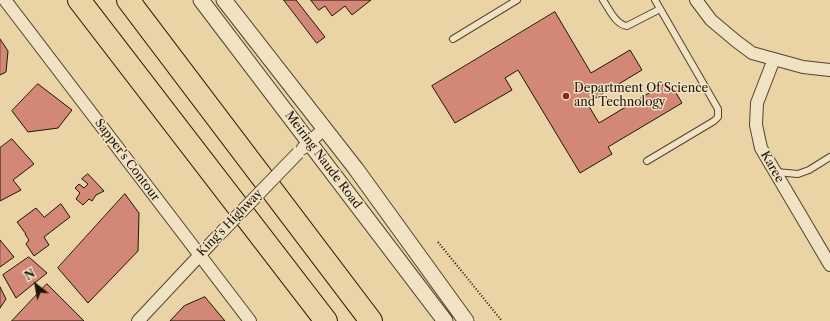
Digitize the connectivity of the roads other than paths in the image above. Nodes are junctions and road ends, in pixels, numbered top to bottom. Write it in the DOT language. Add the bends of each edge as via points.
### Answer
graph roads {
  1 [pos="5,0"];
  2 [pos="79,0"];
  3 [pos="128,0"];
  4 [pos="201,0"];
  5 [pos="224,0"];
  6 [pos="517,0"];
  7 [pos="603,0"];
  8 [pos="655,0"];
  9 [pos="696,0"];
  10 [pos="660,9"];
  11 [pos="453,39"];
  12 [pos="774,60"];
  13 [pos="830,70"];
  14 [pos="325,128"];
  15 [pos="310,142"];
  16 [pos="830,157"];
  17 [pos="647,161"];
  18 [pos="774,172"];
  19 [pos="200,255"];
  20 [pos="830,265"];
  21 [pos="138,321"];
  22 [pos="250,321"];
  23 [pos="326,321"];
  24 [pos="371,321"];
  25 [pos="446,321"];
  26 [pos="466,321"];
  1 -- 19 [label="street, Sapper's Contour"];
  2 -- 23 [label="highway"];
  3 -- 24 [label="highway"];
  4 -- 15 [label="street, Meiring Naude Road"];
  5 -- 14 [label="street, Meiring Naude Road"];
  6 -- 11 [label="lane"];
  7 -- 10 [label="lane" via="619,23 624,26"];
  8 -- 10 [label="lane"];
  9 -- 12 [label="street" via="711,20 736,41 752,53"];
  10 -- 17 [label="lane" via="718,109 718,114 714,121"];
  12 -- 13 [label="street"];
  12 -- 18 [label="street, Karee" via="757,103 756,125 761,148"];
  14 -- 15 [label="street, King's Highway"];
  14 -- 26 [label="street, Meiring Naude Road"];
  15 -- 19 [label="street, King's Highway, bridge"];
  15 -- 25 [label="street, Meiring Naude Road"];
  16 -- 18 [label="lane" via="798,174"];
  18 -- 20 [label="street, Karee"];
  19 -- 21 [label="street, King's Highway"];
  19 -- 22 [label="street, Sapper's Contour"];
}
